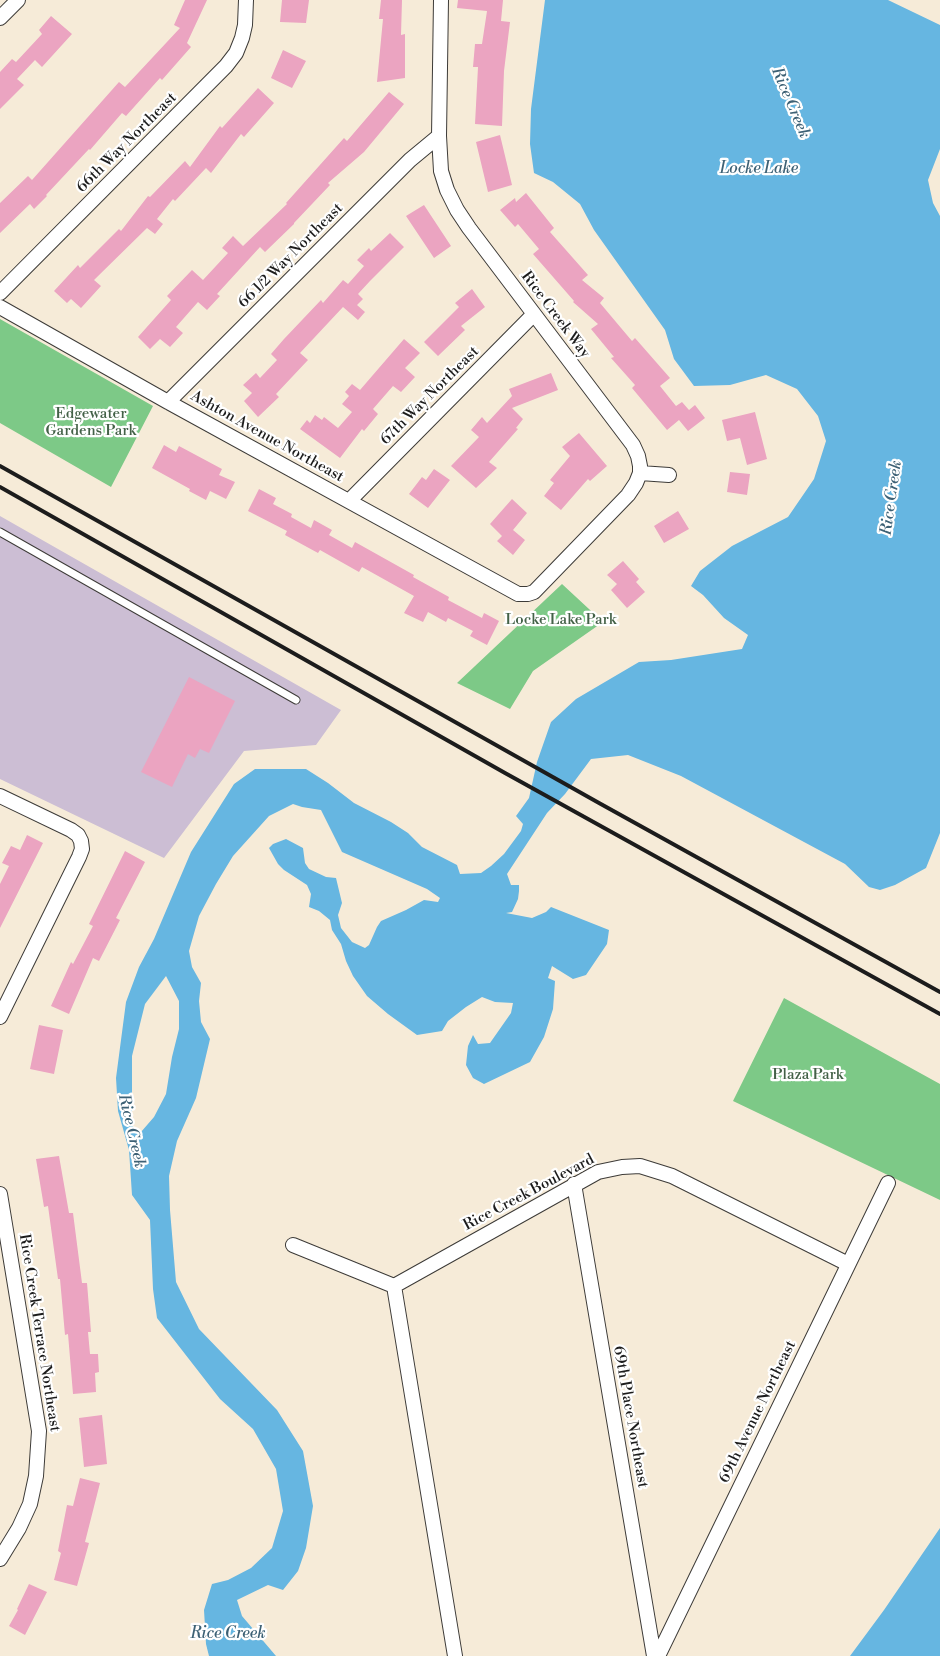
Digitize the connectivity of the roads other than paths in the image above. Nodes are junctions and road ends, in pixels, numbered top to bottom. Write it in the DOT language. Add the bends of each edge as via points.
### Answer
graph roads {
  1 [pos="18,0"];
  2 [pos="246,0"];
  3 [pos="441,0"];
  4 [pos="0,18"];
  5 [pos="438,136"];
  6 [pos="0,293"];
  7 [pos="0,307"];
  8 [pos="534,314"];
  9 [pos="168,402"];
  10 [pos="640,473"];
  11 [pos="669,475"];
  12 [pos="350,500"];
  13 [pos="0,532"];
  14 [pos="296,700"];
  15 [pos="0,796"];
  16 [pos="2,1010"];
  17 [pos="888,1183"];
  18 [pos="574,1184"];
  19 [pos="0,1194"];
  20 [pos="293,1245"];
  21 [pos="848,1264"];
  22 [pos="394,1286"];
  23 [pos="0,1558"];
  24 [pos="454,1656"];
  25 [pos="656,1656"];
  1 -- 4 [label="street"];
  2 -- 6 [label="street, 66th Way Northeast" via="242,38 226,66"];
  3 -- 5 [label="street, Rice Creek Way"];
  5 -- 8 [label="street, Rice Creek Way" via="441,171 456,210"];
  5 -- 9 [label="street, 66 1/2 Way Northeast" via="410,160"];
  7 -- 9 [label="street, Ashton Avenue Northeast"];
  8 -- 10 [label="street, Rice Creek Way" via="633,445"];
  8 -- 12 [label="street, 67th Way Northeast"];
  9 -- 12 [label="street, Ashton Avenue Northeast"];
  10 -- 11 [label="street"];
  10 -- 12 [label="street, Ashton Avenue Northeast" via="628,495 540,587 528,594 518,594"];
  13 -- 14 [label="lane"];
  15 -- 16 [label="street" via="71,830 78,835 82,849"];
  17 -- 21 [label="street, 69th Avenue Northeast"];
  18 -- 21 [label="street, Rice Creek Boulevard" via="598,1172 640,1166 672,1176"];
  18 -- 22 [label="street, Rice Creek Boulevard"];
  18 -- 25 [label="street, 69th Place Northeast"];
  19 -- 23 [label="street, Rice Creek Terrace Northeast" via="40,1431 30,1504"];
  20 -- 22 [label="street"];
  21 -- 25 [label="street, 69th Avenue Northeast"];
  22 -- 24 [label="street"];
}
